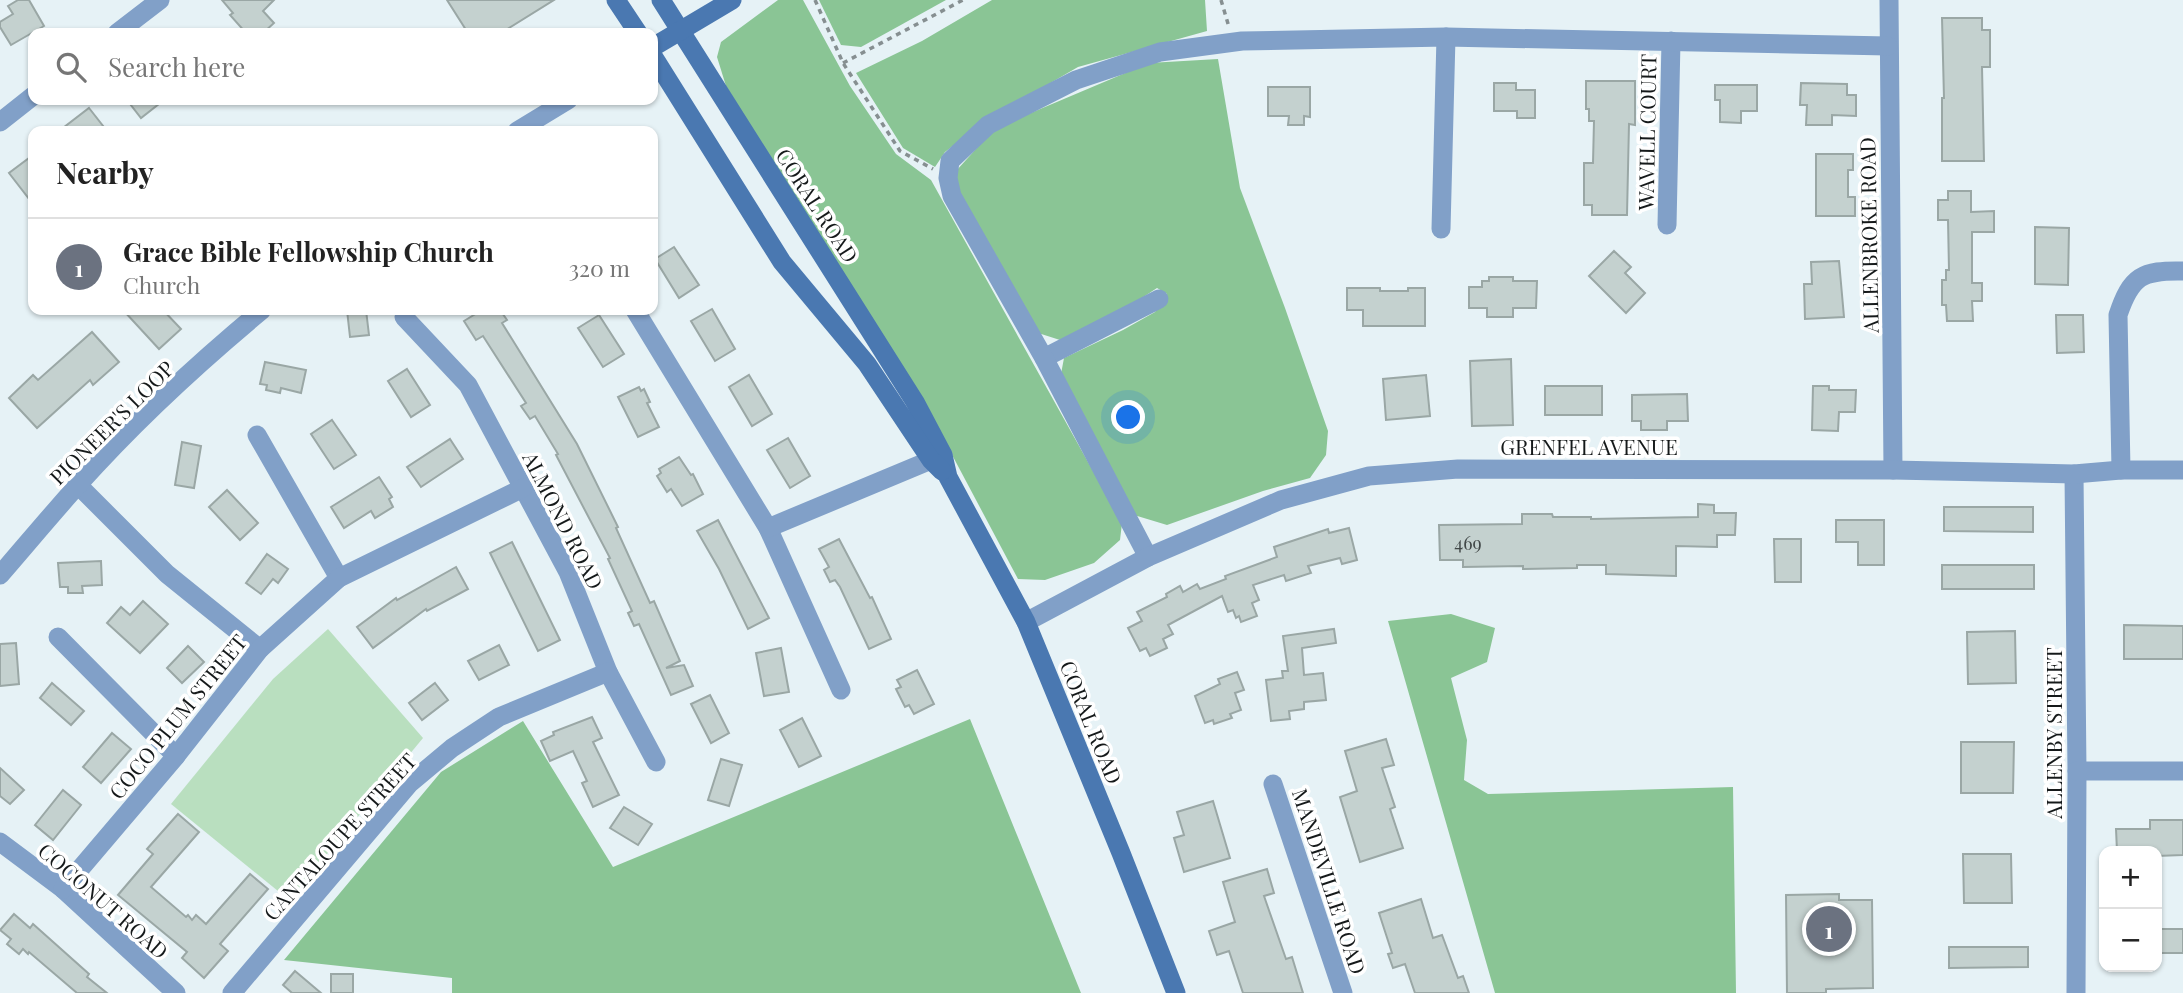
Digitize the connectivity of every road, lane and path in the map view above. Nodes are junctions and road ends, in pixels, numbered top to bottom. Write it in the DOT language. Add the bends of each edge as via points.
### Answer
graph roads {
  1 [pos="160,0"];
  2 [pos="616,0"];
  3 [pos="660,0"];
  4 [pos="732,0"];
  5 [pos="814,0"];
  6 [pos="962,0"];
  7 [pos="1889,0"];
  8 [pos="124,28"];
  9 [pos="635,28"];
  10 [pos="680,31"];
  11 [pos="1446,37"];
  12 [pos="1671,41"];
  13 [pos="658,44"];
  14 [pos="1888,46"];
  15 [pos="843,63"];
  16 [pos="658,64"];
  17 [pos="28,100"];
  18 [pos="560,105"];
  19 [pos="0,122"];
  20 [pos="525,126"];
  21 [pos="948,178"];
  22 [pos="1667,225"];
  23 [pos="1441,229"];
  24 [pos="2183,271"];
  25 [pos="1159,299"];
  26 [pos="256,315"];
  27 [pos="638,315"];
  28 [pos="404,317"];
  29 [pos="1044,358"];
  30 [pos="257,435"];
  31 [pos="937,458"];
  32 [pos="1893,470"];
  33 [pos="2121,470"];
  34 [pos="2183,470"];
  35 [pos="2074,474"];
  36 [pos="78,485"];
  37 [pos="523,488"];
  38 [pos="768,528"];
  39 [pos="1148,557"];
  40 [pos="0,575"];
  41 [pos="339,578"];
  42 [pos="1026,622"];
  43 [pos="58,637"];
  44 [pos="260,649"];
  45 [pos="608,672"];
  46 [pos="841,690"];
  47 [pos="176,756"];
  48 [pos="656,762"];
  49 [pos="2077,771"];
  50 [pos="2183,771"];
  51 [pos="1273,784"];
  52 [pos="0,842"];
  53 [pos="63,889"];
  54 [pos="176,993"];
  55 [pos="232,993"];
  56 [pos="1175,993"];
  57 [pos="1343,993"];
  58 [pos="2076,993"];
  1 -- 8 [label="street"];
  2 -- 9 [label="main road"];
  3 -- 10 [label="main road, CORAL ROAD"];
  4 -- 10 [label="main road"];
  5 -- 15 [label="path"];
  6 -- 15 [label="path"];
  7 -- 14 [label="street, ALLENBROKE ROAD"];
  10 -- 13 [label="main road"];
  10 -- 31 [label="main road, CORAL ROAD" via="908,390"];
  11 -- 12 [label="street"];
  11 -- 21 [label="street" via="1242,41 1160,52 1076,80 988,125 950,161"];
  11 -- 23 [label="street"];
  12 -- 14 [label="street"];
  12 -- 22 [label="street, WAVELL COURT"];
  14 -- 32 [label="street, ALLENBROKE ROAD"];
  15 -- 21 [label="path" via="900,152"];
  16 -- 31 [label="main road, CORAL ROAD" via="782,261"];
  17 -- 19 [label="street"];
  18 -- 20 [label="street"];
  21 -- 29 [label="street" via="952,196"];
  24 -- 33 [label="street" via="2158,271 2136,280 2125,294 2118,316"];
  25 -- 29 [label="street"];
  26 -- 36 [label="street, PIONEER'S LOOP" via="144,417"];
  27 -- 38 [label="street"];
  28 -- 37 [label="street, ALMOND ROAD" via="468,385"];
  29 -- 39 [label="street"];
  30 -- 41 [label="street"];
  31 -- 38 [label="street"];
  31 -- 42 [label="main road, CORAL ROAD"];
  32 -- 35 [label="street, GRENFEL AVENUE"];
  32 -- 39 [label="street, GRENFEL AVENUE" via="1458,468 1369,476 1282,500"];
  33 -- 34 [label="street, GRENFEL AVENUE"];
  33 -- 35 [label="street, GRENFEL AVENUE"];
  35 -- 49 [label="street, ALLENBY STREET"];
  36 -- 40 [label="street, PIONEER'S LOOP"];
  36 -- 44 [label="street" via="167,574"];
  37 -- 41 [label="street, COCO PLUM STREET"];
  37 -- 45 [label="street, ALMOND ROAD" via="577,591"];
  38 -- 46 [label="street"];
  39 -- 42 [label="street, GRENFEL AVENUE"];
  41 -- 44 [label="street, COCO PLUM STREET"];
  42 -- 56 [label="main road, CORAL ROAD"];
  43 -- 47 [label="street"];
  44 -- 47 [label="street, COCO PLUM STREET"];
  45 -- 48 [label="street, ALMOND ROAD"];
  45 -- 55 [label="street, CANTALOUPE STREET" via="499,717 409,784"];
  47 -- 53 [label="street, COCO PLUM STREET"];
  49 -- 50 [label="street"];
  49 -- 58 [label="street, ALLENBY STREET"];
  51 -- 57 [label="street, MANDEVILLE ROAD"];
  52 -- 53 [label="street, COCONUT ROAD"];
  53 -- 54 [label="street, COCONUT ROAD"];
}
